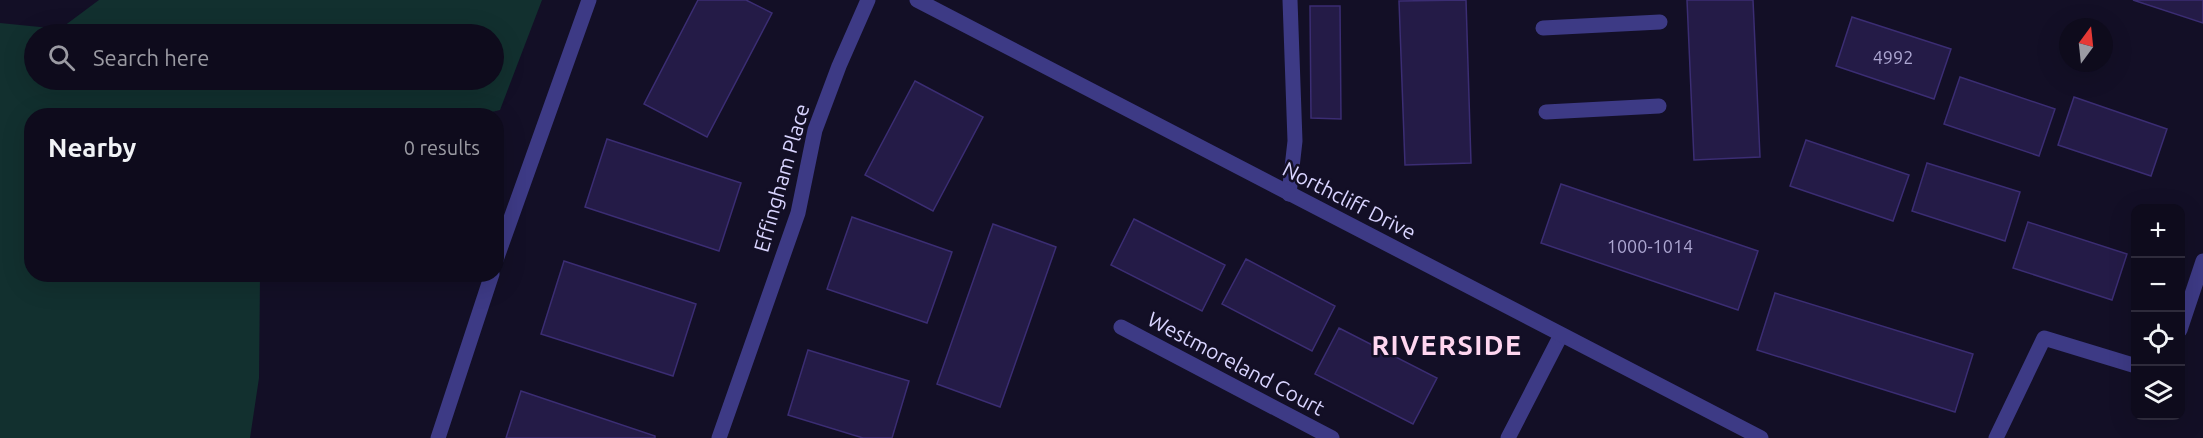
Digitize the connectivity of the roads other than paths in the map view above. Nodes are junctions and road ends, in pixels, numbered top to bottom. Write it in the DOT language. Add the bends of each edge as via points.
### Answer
graph roads {
  1 [pos="589,0"];
  2 [pos="868,0"];
  3 [pos="917,0"];
  4 [pos="1290,0"];
  5 [pos="1660,22"];
  6 [pos="1543,28"];
  7 [pos="1659,106"];
  8 [pos="1546,112"];
  9 [pos="1289,194"];
  10 [pos="504,238"];
  11 [pos="2203,261"];
  12 [pos="489,282"];
  13 [pos="2185,317"];
  14 [pos="1121,327"];
  15 [pos="1561,334"];
  16 [pos="2131,364"];
  17 [pos="438,438"];
  18 [pos="719,438"];
  19 [pos="1332,438"];
  20 [pos="1508,438"];
  21 [pos="1761,438"];
  22 [pos="1996,438"];
  1 -- 10 [label="street"];
  2 -- 18 [label="street, Effingham Place" via="815,130 798,213"];
  3 -- 9 [label="street, Northcliff Drive"];
  4 -- 9 [label="street" via="1295,141"];
  5 -- 6 [label="street"];
  7 -- 8 [label="street"];
  9 -- 15 [label="street, Northcliff Drive"];
  11 -- 13 [label="street"];
  12 -- 17 [label="street"];
  14 -- 19 [label="street, Westmoreland Court"];
  15 -- 20 [label="street"];
  15 -- 21 [label="street, Northcliff Drive"];
  16 -- 22 [label="street" via="2044,338"];
}
